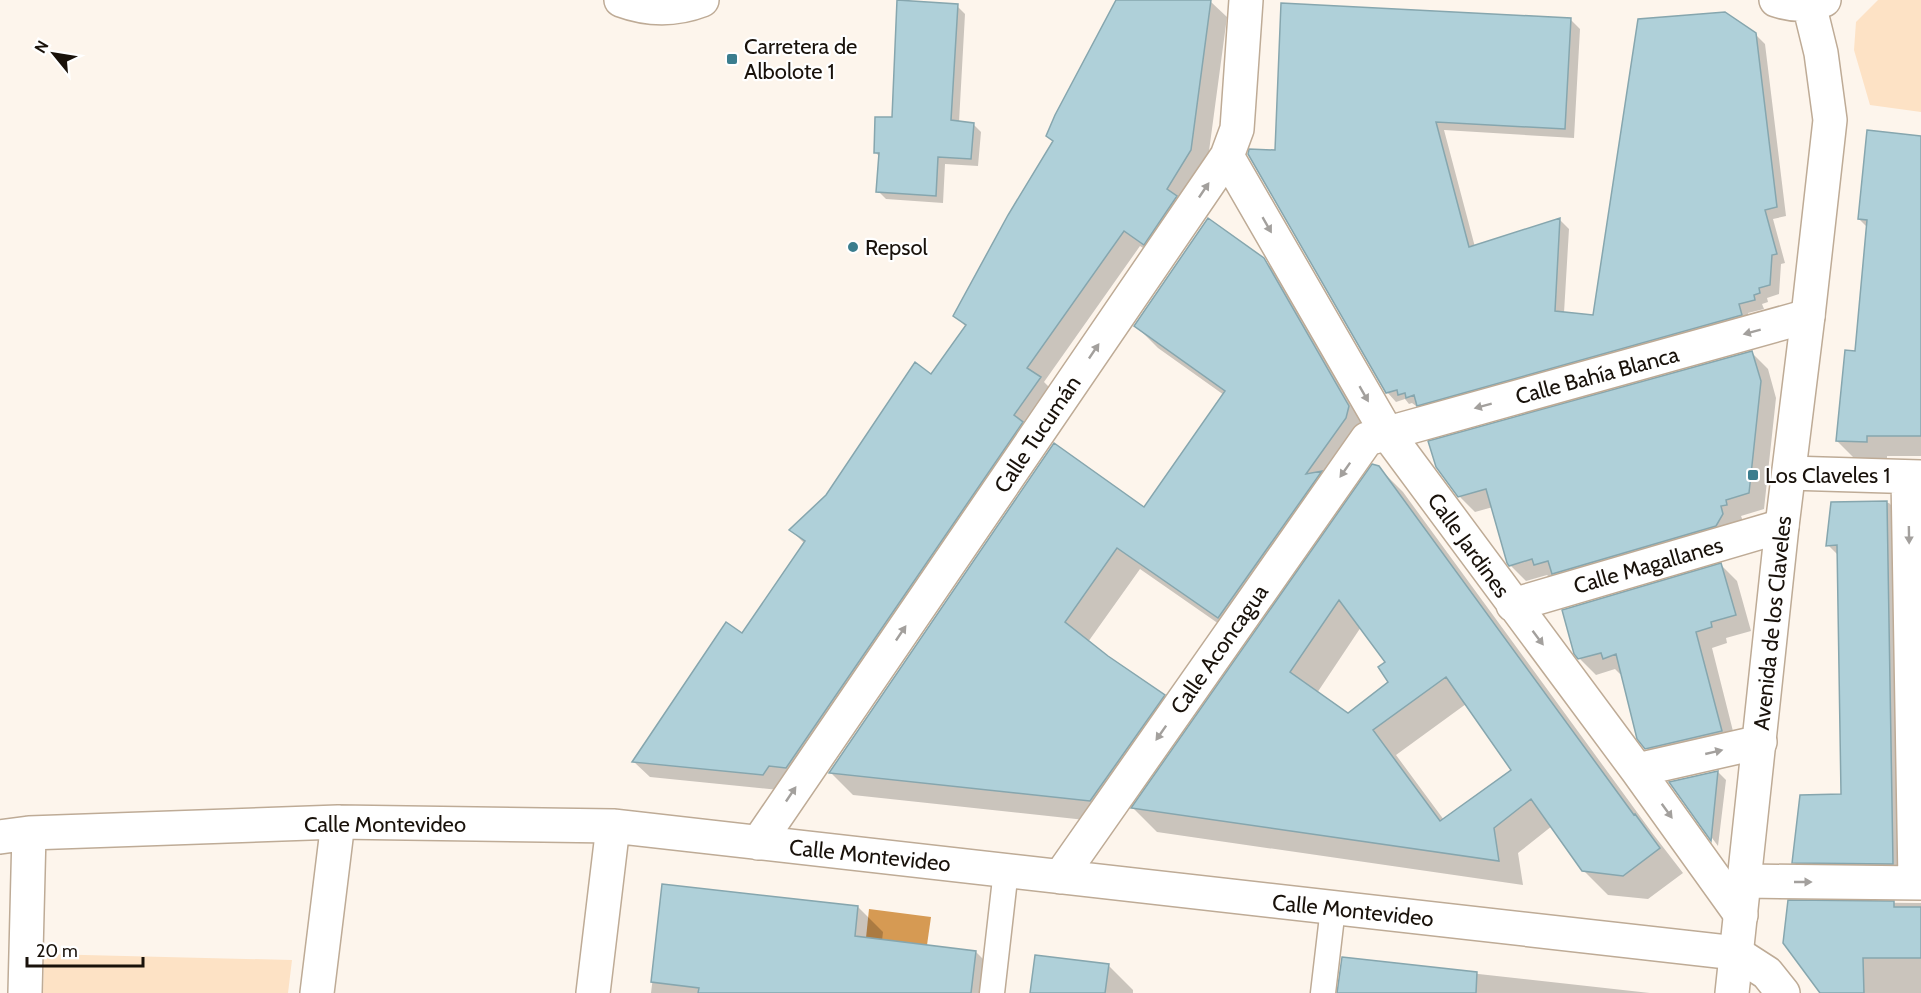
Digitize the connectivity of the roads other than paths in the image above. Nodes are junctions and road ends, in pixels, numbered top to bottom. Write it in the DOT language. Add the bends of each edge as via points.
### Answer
graph roads {
  1 [pos="621,0"];
  2 [pos="702,0"];
  3 [pos="1246,0"];
  4 [pos="1776,0"];
  5 [pos="1816,2"];
  6 [pos="1227,156"];
  7 [pos="1808,316"];
  8 [pos="1387,433"];
  9 [pos="1789,473"];
  10 [pos="1914,477"];
  11 [pos="1782,526"];
  12 [pos="1513,605"];
  13 [pos="1760,742"];
  14 [pos="1637,770"];
  15 [pos="338,822"];
  16 [pos="613,826"];
  17 [pos="15,835"];
  18 [pos="758,843"];
  19 [pos="1006,870"];
  20 [pos="1060,876"];
  21 [pos="1745,881"];
  22 [pos="1918,883"];
  23 [pos="1333,908"];
  24 [pos="1741,915"];
  25 [pos="1736,953"];
  26 [pos="26,993"];
  27 [pos="317,993"];
  28 [pos="593,993"];
  29 [pos="992,993"];
  30 [pos="1323,993"];
  31 [pos="1732,993"];
  32 [pos="1783,993"];
  1 -- 2 [label="street" via="662,8"];
  3 -- 6 [label="street, Calle Tucumán" via="1237,129"];
  4 -- 5 [label="street" via="1786,4"];
  5 -- 7 [label="street, Avenida de los Claveles" via="1830,120"];
  6 -- 8 [label="street, Calle Jardines, one-way"];
  18 -- 6 [label="street, Calle Tucumán, one-way"];
  7 -- 8 [label="street, Calle Bahía Blanca, one-way"];
  7 -- 9 [label="street, Avenida de los Claveles"];
  8 -- 12 [label="street, Calle Jardines"];
  8 -- 20 [label="street, Calle Aconcagua, one-way" via="1367,439"];
  9 -- 10 [label="street"];
  9 -- 11 [label="street, Avenida de los Claveles"];
  10 -- 22 [label="street, one-way"];
  11 -- 12 [label="street, Calle Magallanes"];
  11 -- 13 [label="street, Avenida de los Claveles"];
  12 -- 14 [label="street, Calle Jardines, one-way"];
  14 -- 13 [label="street, one-way"];
  13 -- 21 [label="street, Avenida de los Claveles"];
  14 -- 24 [label="street, Calle Jardines, one-way"];
  15 -- 16 [label="street, Calle Montevideo"];
  15 -- 17 [label="street, Calle Montevideo"];
  15 -- 27 [label="street"];
  16 -- 18 [label="street, Calle Montevideo"];
  16 -- 28 [label="street"];
  17 -- 26 [label="street"];
  18 -- 19 [label="street, Calle Montevideo"];
  19 -- 20 [label="street, Calle Montevideo"];
  19 -- 29 [label="street"];
  20 -- 23 [label="street, Calle Montevideo"];
  21 -- 22 [label="street, one-way"];
  21 -- 24 [label="street, Avenida de los Claveles"];
  23 -- 25 [label="street, Calle Montevideo"];
  23 -- 30 [label="street"];
  24 -- 25 [label="street, Avenida de los Claveles"];
  25 -- 31 [label="street, Avenida de los Claveles"];
  25 -- 32 [label="street" via="1767,973"];
}
